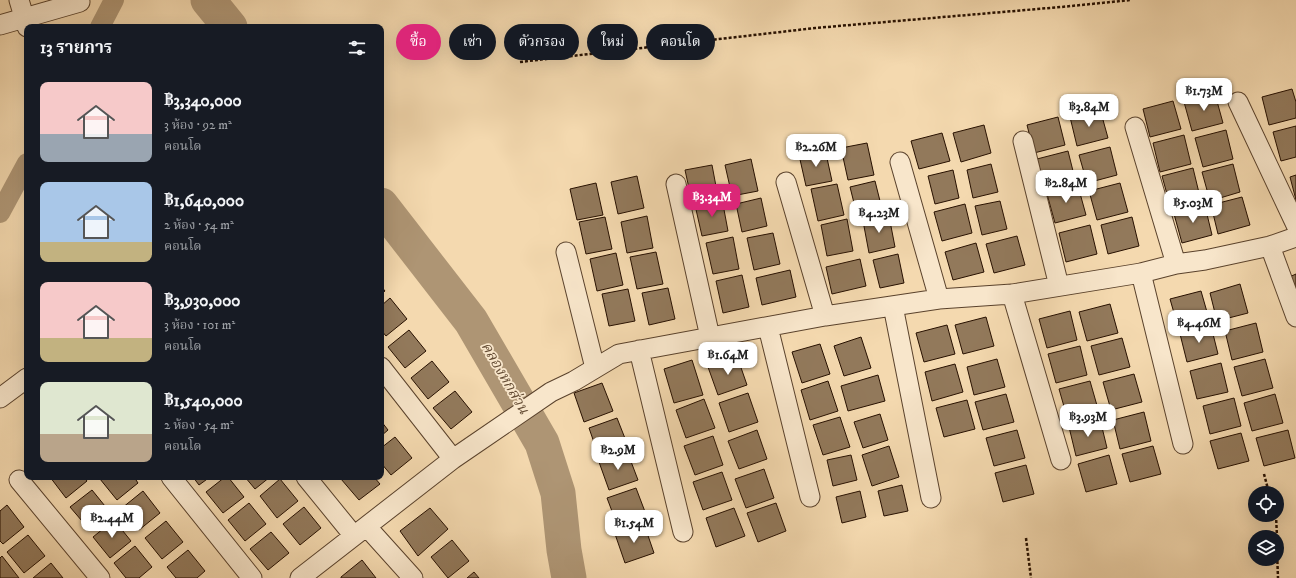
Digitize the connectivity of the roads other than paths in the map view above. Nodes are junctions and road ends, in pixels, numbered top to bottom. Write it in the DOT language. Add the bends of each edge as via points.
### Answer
graph roads {
  1 [pos="19,0"];
  2 [pos="80,2"];
  3 [pos="26,23"];
  4 [pos="0,25"];
  5 [pos="1238,102"];
  6 [pos="1135,127"];
  7 [pos="1023,141"];
  8 [pos="900,162"];
  9 [pos="786,182"];
  10 [pos="676,184"];
  11 [pos="1296,225"];
  12 [pos="1296,237"];
  13 [pos="1270,246"];
  14 [pos="566,252"];
  15 [pos="1176,264"];
  16 [pos="1141,273"];
  17 [pos="1059,286"];
  18 [pos="1012,294"];
  19 [pos="939,299"];
  20 [pos="893,306"];
  21 [pos="825,316"];
  22 [pos="1296,317"];
  23 [pos="768,326"];
  24 [pos="710,337"];
  25 [pos="639,350"];
  26 [pos="595,368"];
  27 [pos="384,371"];
  28 [pos="24,380"];
  29 [pos="0,398"];
  30 [pos="1183,444"];
  31 [pos="454,459"];
  32 [pos="1061,460"];
  33 [pos="18,480"];
  34 [pos="173,480"];
  35 [pos="309,480"];
  36 [pos="810,497"];
  37 [pos="931,498"];
  38 [pos="360,532"];
  39 [pos="683,532"];
  40 [pos="100,578"];
  41 [pos="252,578"];
  42 [pos="300,578"];
  43 [pos="412,578"];
  1 -- 3 [label="street"];
  2 -- 3 [label="street"];
  3 -- 4 [label="street"];
  5 -- 11 [label="street"];
  6 -- 15 [label="street"];
  7 -- 17 [label="street"];
  8 -- 19 [label="street"];
  9 -- 21 [label="street"];
  10 -- 24 [label="street"];
  12 -- 13 [label="street"];
  13 -- 15 [label="street"];
  13 -- 22 [label="street"];
  14 -- 26 [label="street"];
  15 -- 16 [label="street"];
  16 -- 17 [label="street"];
  16 -- 30 [label="street"];
  17 -- 18 [label="street"];
  18 -- 19 [label="street"];
  18 -- 32 [label="street"];
  19 -- 20 [label="street"];
  20 -- 21 [label="street"];
  20 -- 37 [label="street"];
  21 -- 23 [label="street"];
  23 -- 24 [label="street"];
  23 -- 36 [label="street"];
  24 -- 25 [label="street"];
  25 -- 26 [label="street" via="619,354"];
  25 -- 39 [label="street"];
  26 -- 31 [label="street" via="551,392"];
  27 -- 31 [label="street"];
  28 -- 29 [label="street"];
  31 -- 38 [label="street"];
  33 -- 40 [label="street"];
  34 -- 41 [label="street"];
  35 -- 38 [label="street"];
  38 -- 42 [label="street"];
  38 -- 43 [label="street"];
}
